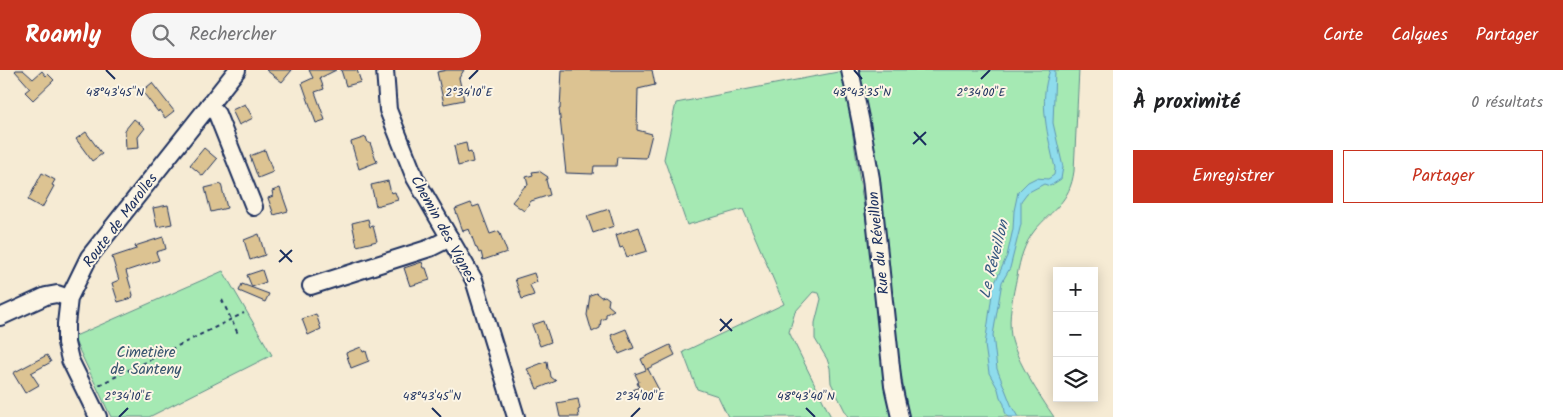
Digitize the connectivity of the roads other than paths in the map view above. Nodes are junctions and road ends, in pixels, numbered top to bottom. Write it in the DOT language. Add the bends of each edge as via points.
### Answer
graph roads {
  1 [pos="237,70"];
  2 [pos="385,70"];
  3 [pos="850,70"];
  4 [pos="209,105"];
  5 [pos="254,207"];
  6 [pos="450,238"];
  7 [pos="311,286"];
  8 [pos="69,298"];
  9 [pos="0,317"];
  10 [pos="98,417"];
  11 [pos="516,417"];
  12 [pos="900,417"];
  1 -- 4 [label="street, Route de Marolles"];
  2 -- 6 [label="street, Chemin des Vignes" via="388,110 415,178"];
  3 -- 12 [label="street, Rue du Réveillon" via="871,180 893,386"];
  4 -- 5 [label="street" via="216,114"];
  4 -- 8 [label="street, Route de Marolles" via="89,258"];
  6 -- 7 [label="street" via="430,248"];
  6 -- 11 [label="street, Chemin des Vignes" via="474,280"];
  8 -- 9 [label="street" via="57,294 46,296"];
  8 -- 10 [label="street, Route de Marolles" via="66,343 70,360"];
}
